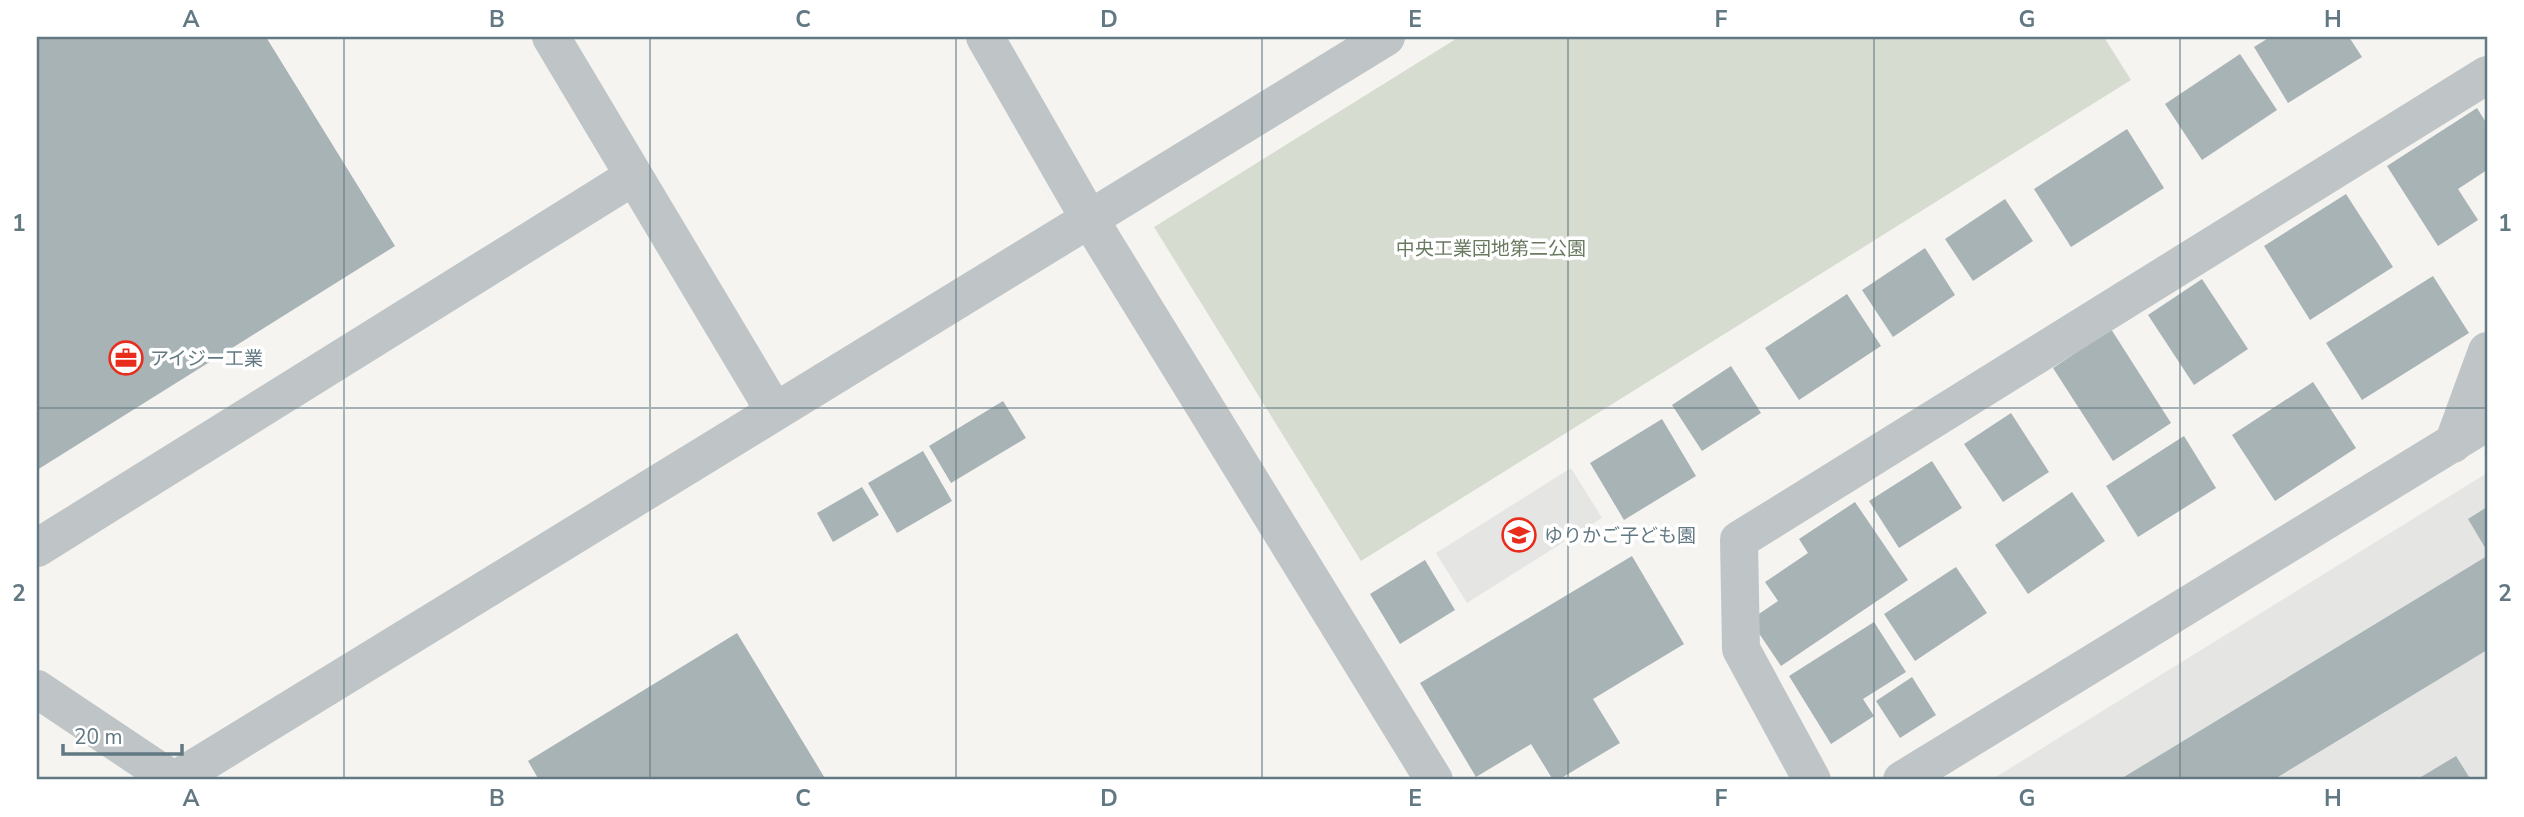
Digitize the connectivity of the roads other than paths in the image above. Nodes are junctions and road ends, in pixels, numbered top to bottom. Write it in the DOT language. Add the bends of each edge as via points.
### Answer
graph roads {
  1 [pos="551,37"];
  2 [pos="985,37"];
  3 [pos="1386,37"];
  4 [pos="2487,75"];
  5 [pos="634,176"];
  6 [pos="1090,220"];
  7 [pos="2487,351"];
  8 [pos="775,412"];
  9 [pos="2487,422"];
  10 [pos="2453,444"];
  11 [pos="37,548"];
  12 [pos="37,689"];
  13 [pos="174,780"];
  14 [pos="1434,780"];
  15 [pos="1812,780"];
  16 [pos="1902,780"];
  1 -- 5 [label="street"];
  2 -- 6 [label="street"];
  3 -- 6 [label="street"];
  4 -- 15 [label="street" via="1740,540 1741,649"];
  5 -- 8 [label="street"];
  5 -- 11 [label="street"];
  6 -- 8 [label="street"];
  6 -- 14 [label="street"];
  7 -- 10 [label="street"];
  8 -- 13 [label="street"];
  9 -- 10 [label="street"];
  10 -- 16 [label="street"];
  12 -- 13 [label="street"];
}
